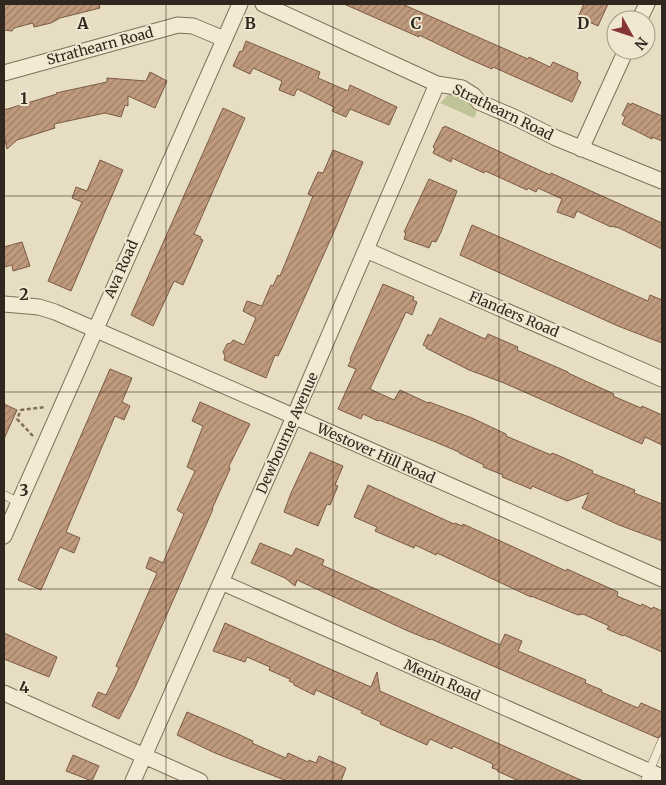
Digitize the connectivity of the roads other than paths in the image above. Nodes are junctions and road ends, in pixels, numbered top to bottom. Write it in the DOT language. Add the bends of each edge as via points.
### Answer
graph roads {
  1 [pos="240,4"];
  2 [pos="262,4"];
  3 [pos="224,39"];
  4 [pos="621,60"];
  5 [pos="4,72"];
  6 [pos="436,84"];
  7 [pos="581,149"];
  8 [pos="662,181"];
  9 [pos="366,250"];
  10 [pos="4,304"];
  11 [pos="94,330"];
  12 [pos="662,379"];
  13 [pos="294,416"];
  14 [pos="4,495"];
  15 [pos="18,502"];
  16 [pos="4,536"];
  17 [pos="662,579"];
  18 [pos="221,582"];
  19 [pos="4,694"];
  20 [pos="662,740"];
  21 [pos="144,756"];
  22 [pos="652,776"];
  23 [pos="133,781"];
  24 [pos="200,781"];
  1 -- 3 [label="street, Ava Road"];
  2 -- 6 [label="street, Strathearn Road"];
  3 -- 5 [label="street, Strathearn Road" via="193,26 178,25"];
  3 -- 11 [label="street, Ava Road"];
  4 -- 7 [label="street"];
  6 -- 7 [label="street, Strathearn Road" via="462,88 479,102"];
  6 -- 9 [label="street, Dewbourne Avenue"];
  7 -- 8 [label="street, Strathearn Road"];
  9 -- 12 [label="street, Flanders Road"];
  9 -- 13 [label="street, Dewbourne Avenue"];
  10 -- 11 [label="street, Westover Hill Road" via="48,310"];
  11 -- 13 [label="street, Westover Hill Road"];
  11 -- 15 [label="street, Ava Road"];
  13 -- 17 [label="street, Westover Hill Road"];
  13 -- 18 [label="street, Dewbourne Avenue"];
  14 -- 15 [label="lane"];
  15 -- 16 [label="street, Ava Road"];
  18 -- 21 [label="street, Dewbourne Avenue"];
  18 -- 22 [label="street, Menin Road"];
  19 -- 21 [label="street"];
  20 -- 22 [label="lane"];
  21 -- 23 [label="street, Dewbourne Avenue"];
  21 -- 24 [label="street"];
}
